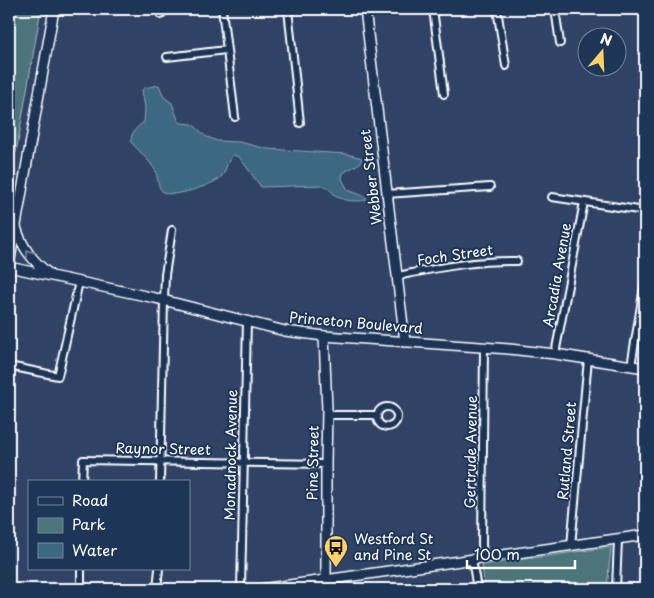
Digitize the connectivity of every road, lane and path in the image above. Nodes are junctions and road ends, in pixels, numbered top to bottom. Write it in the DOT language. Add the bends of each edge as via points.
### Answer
graph roads {
  1 [pos="54,9"];
  2 [pos="222,9"];
  3 [pos="288,9"];
  4 [pos="365,9"];
  5 [pos="432,9"];
  6 [pos="497,9"];
  7 [pos="555,9"];
  8 [pos="560,43"];
  9 [pos="226,50"];
  10 [pos="167,57"];
  11 [pos="506,66"];
  12 [pos="444,94"];
  13 [pos="235,117"];
  14 [pos="300,123"];
  15 [pos="490,187"];
  16 [pos="386,194"];
  17 [pos="552,197"];
  18 [pos="584,202"];
  19 [pos="645,211"];
  20 [pos="16,224"];
  21 [pos="172,230"];
  22 [pos="517,261"];
  23 [pos="9,266"];
  24 [pos="52,276"];
  25 [pos="397,276"];
  26 [pos="645,281"];
  27 [pos="80,282"];
  28 [pos="164,300"];
  29 [pos="247,321"];
  30 [pos="324,336"];
  31 [pos="405,342"];
  32 [pos="484,347"];
  33 [pos="556,354"];
  34 [pos="588,359"];
  35 [pos="9,366"];
  36 [pos="631,366"];
  37 [pos="645,368"];
  38 [pos="327,415"];
  39 [pos="376,415"];
  40 [pos="161,461"];
  41 [pos="244,462"];
  42 [pos="326,464"];
  43 [pos="82,480"];
  44 [pos="160,480"];
  45 [pos="645,535"];
  46 [pos="618,539"];
  47 [pos="571,546"];
  48 [pos="484,558"];
  49 [pos="472,559"];
  50 [pos="81,570"];
  51 [pos="159,570"];
  52 [pos="326,580"];
  53 [pos="81,589"];
  54 [pos="157,589"];
  55 [pos="241,589"];
  56 [pos="261,589"];
  57 [pos="329,589"];
  58 [pos="477,589"];
  59 [pos="616,589"];
  1 -- 20 [label="street"];
  2 -- 9 [label="street"];
  3 -- 14 [label="street"];
  4 -- 16 [label="street, Webber Street"];
  5 -- 12 [label="street"];
  6 -- 11 [label="street"];
  7 -- 8 [label="street"];
  9 -- 10 [label="street"];
  9 -- 13 [label="street"];
  15 -- 16 [label="street"];
  16 -- 25 [label="street, Webber Street"];
  17 -- 18 [label="street"];
  18 -- 19 [label="street"];
  18 -- 33 [label="street, Arcadia Avenue"];
  20 -- 23 [label="street"];
  24 -- 20 [label="street, one-way" via="27,252"];
  21 -- 28 [label="street"];
  22 -- 25 [label="street, Foch Street" via="468,262"];
  23 -- 24 [label="street, Princeton Boulevard"];
  24 -- 27 [label="street, Princeton Boulevard"];
  25 -- 31 [label="street, Webber Street"];
  26 -- 36 [label="street"];
  27 -- 28 [label="street, Princeton Boulevard"];
  27 -- 35 [label="street" via="58,376"];
  28 -- 29 [label="street, Princeton Boulevard"];
  28 -- 40 [label="street"];
  29 -- 30 [label="street, Princeton Boulevard" via="285,331"];
  29 -- 41 [label="street, Monadnock Avenue"];
  30 -- 31 [label="street, Princeton Boulevard"];
  30 -- 38 [label="street, Pine Street"];
  31 -- 32 [label="street, Princeton Boulevard"];
  32 -- 33 [label="street, Princeton Boulevard"];
  32 -- 48 [label="street, Gertrude Avenue"];
  33 -- 34 [label="street, Princeton Boulevard"];
  34 -- 36 [label="street, Princeton Boulevard"];
  34 -- 47 [label="street, Rutland Street"];
  36 -- 37 [label="street, Princeton Boulevard"];
  38 -- 39 [label="street"];
  38 -- 42 [label="street, Pine Street"];
  40 -- 41 [label="street, Raynor Street"];
  40 -- 43 [label="street, Raynor Street" via="83,460"];
  40 -- 44 [label="street"];
  41 -- 42 [label="street, Raynor Street"];
  41 -- 55 [label="street, Monadnock Avenue"];
  42 -- 52 [label="street, Pine Street"];
  45 -- 46 [label="street"];
  46 -- 47 [label="street"];
  46 -- 59 [label="street"];
  47 -- 48 [label="street"];
  48 -- 49 [label="street"];
  49 -- 52 [label="street"];
  49 -- 58 [label="street"];
  50 -- 53 [label="street"];
  51 -- 54 [label="street"];
  52 -- 56 [label="street"];
  52 -- 57 [label="street, Pine Street"];
}
